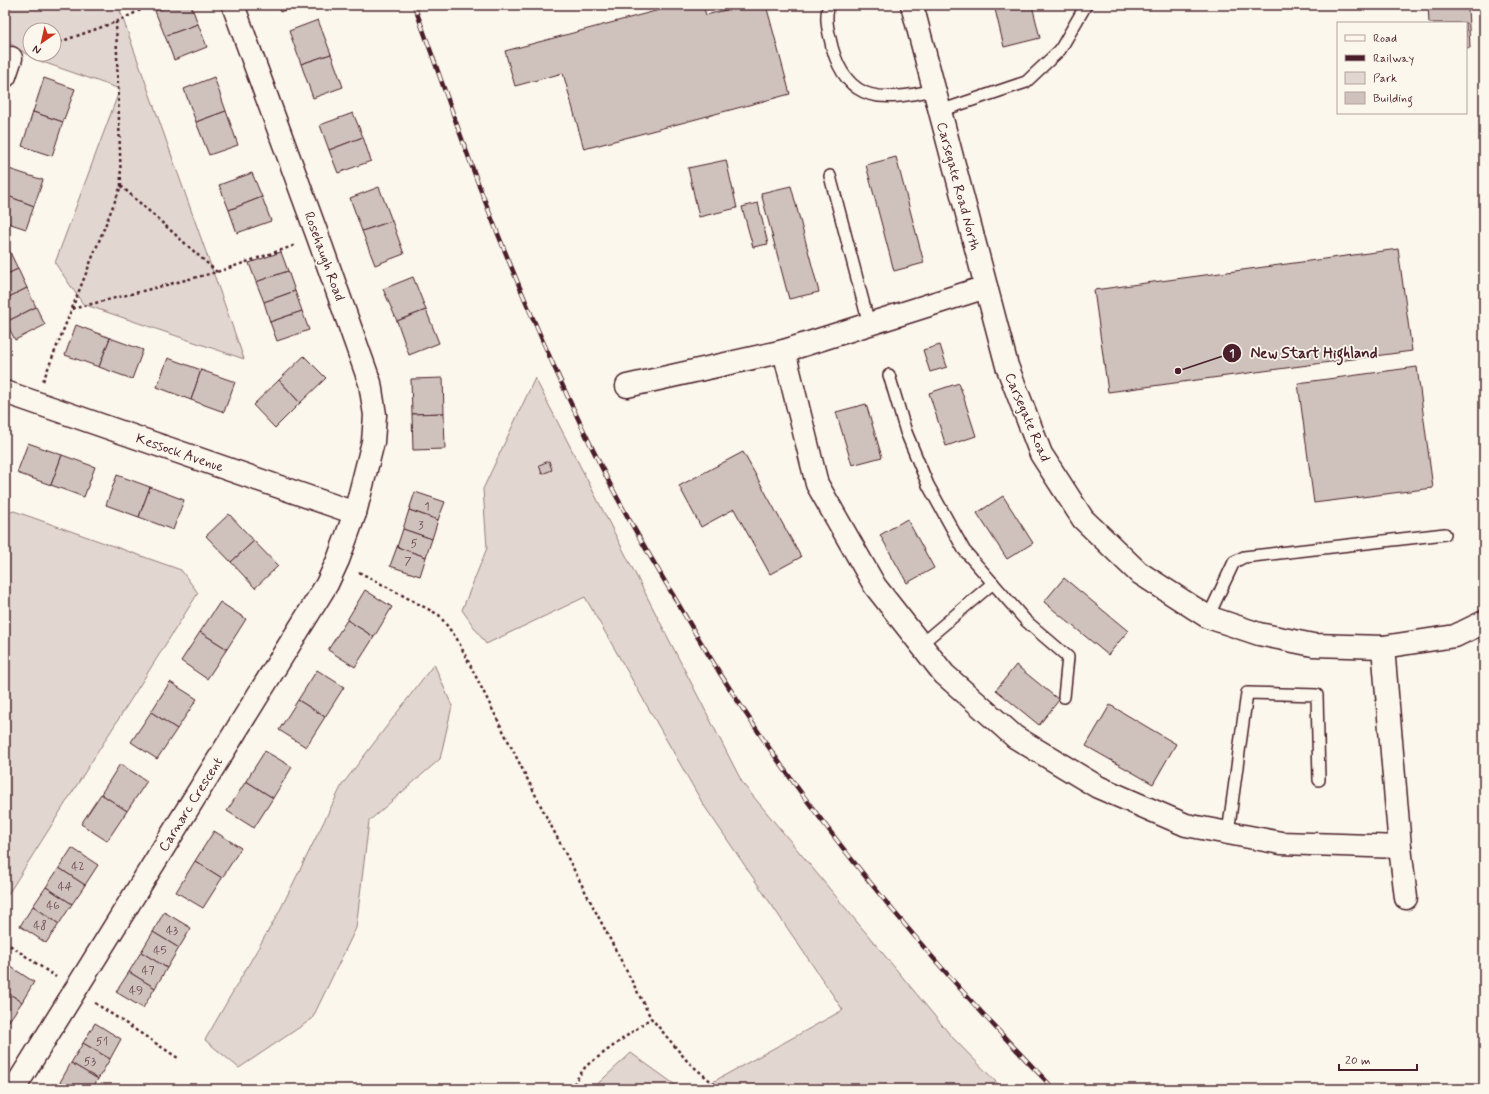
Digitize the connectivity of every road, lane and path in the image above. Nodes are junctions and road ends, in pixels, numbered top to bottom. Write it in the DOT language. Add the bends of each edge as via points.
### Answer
graph roads {
  1 [pos="151,5"];
  2 [pos="233,5"];
  3 [pos="830,5"];
  4 [pos="912,5"];
  5 [pos="1086,5"];
  6 [pos="116,22"];
  7 [pos="62,41"];
  8 [pos="934,90"];
  9 [pos="940,111"];
  10 [pos="830,176"];
  11 [pos="121,186"];
  12 [pos="318,237"];
  13 [pos="217,272"];
  14 [pos="986,287"];
  15 [pos="72,309"];
  16 [pos="868,324"];
  17 [pos="784,351"];
  18 [pos="1007,366"];
  19 [pos="890,375"];
  20 [pos="626,386"];
  21 [pos="5,392"];
  22 [pos="35,402"];
  23 [pos="355,513"];
  24 [pos="1445,534"];
  25 [pos="338,560"];
  26 [pos="993,584"];
  27 [pos="1208,617"];
  28 [pos="1484,622"];
  29 [pos="921,644"];
  30 [pos="1383,647"];
  31 [pos="1064,698"];
  32 [pos="1319,780"];
  33 [pos="1228,833"];
  34 [pos="1400,847"];
  35 [pos="1406,898"];
  36 [pos="652,1018"];
  37 [pos="14,1089"];
  38 [pos="570,1089"];
  39 [pos="720,1089"];
  1 -- 6 [label="path"];
  2 -- 12 [label="street, Rosehaugh Road"];
  3 -- 8 [label="lane" via="826,24 837,64 848,81 862,92 881,97 904,97"];
  4 -- 8 [label="street, Carsegate Road North"];
  5 -- 9 [label="lane" via="1060,50 1026,82"];
  6 -- 7 [label="path"];
  6 -- 11 [label="path"];
  8 -- 9 [label="street, Carsegate Road North"];
  9 -- 14 [label="street, Carsegate Road North"];
  10 -- 16 [label="lane"];
  11 -- 13 [label="path"];
  11 -- 15 [label="path"];
  12 -- 13 [label="path"];
  12 -- 23 [label="street, Rosehaugh Road" via="370,383 376,415 373,442"];
  13 -- 15 [label="path"];
  14 -- 16 [label="street"];
  14 -- 18 [label="street, Carsegate Road North"];
  15 -- 22 [label="path"];
  16 -- 17 [label="street"];
  17 -- 20 [label="street"];
  17 -- 29 [label="street" via="817,484 875,586"];
  18 -- 27 [label="street, Carsegate Road" via="1041,454 1083,519 1138,572"];
  19 -- 26 [label="lane" via="906,432 928,485 964,550"];
  21 -- 22 [label="street, Kessock Avenue"];
  22 -- 23 [label="street, Kessock Avenue"];
  23 -- 25 [label="street, Carnarc Crescent"];
  24 -- 27 [label="lane" via="1244,557 1234,562"];
  25 -- 36 [label="path" via="439,615 457,639"];
  25 -- 37 [label="street, Carnarc Crescent" via="327,584"];
  26 -- 29 [label="lane"];
  26 -- 31 [label="lane" via="1026,622 1068,656"];
  27 -- 30 [label="street, Carsegate Road" via="1259,634 1313,645"];
  28 -- 30 [label="street, Carsegate Road" via="1455,636"];
  29 -- 33 [label="street" via="944,674 1015,737 1098,787 1186,825"];
  30 -- 34 [label="street"];
  32 -- 33 [label="lane" via="1317,694 1247,693"];
  33 -- 34 [label="street" via="1281,843"];
  34 -- 35 [label="street"];
  36 -- 38 [label="path" via="586,1066"];
  36 -- 39 [label="path" via="688,1062"];
}
